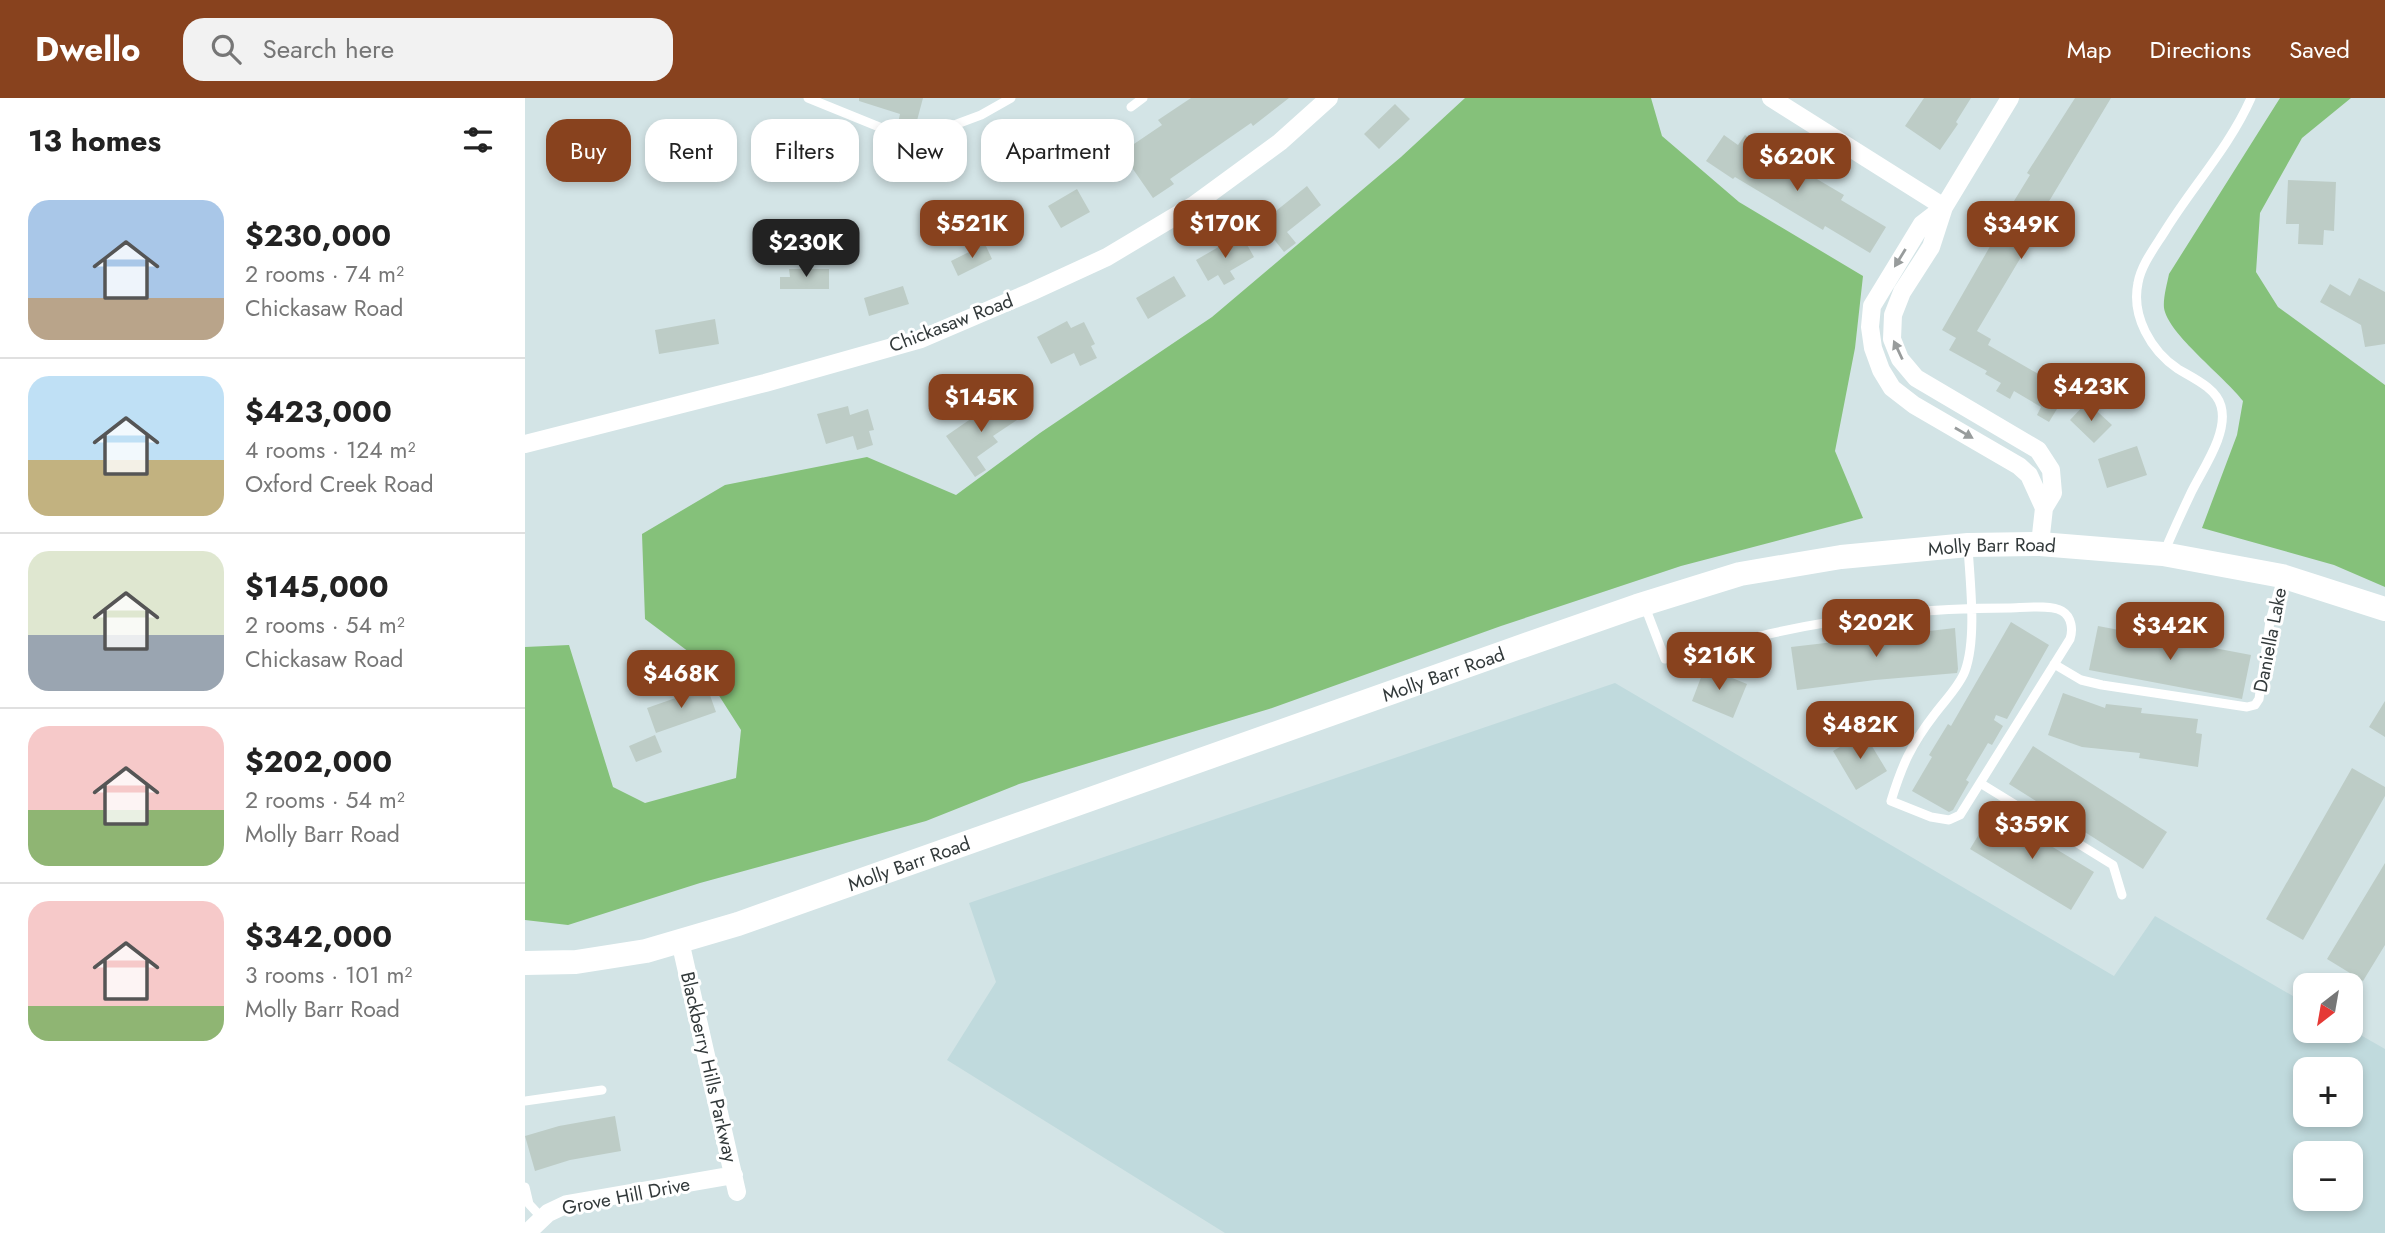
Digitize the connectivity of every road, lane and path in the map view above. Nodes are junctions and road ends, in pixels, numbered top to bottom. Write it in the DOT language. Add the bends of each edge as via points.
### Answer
graph roads {
  1 [pos="807,98"];
  2 [pos="1011,98"];
  3 [pos="1143,98"];
  4 [pos="1329,98"];
  5 [pos="1771,98"];
  6 [pos="2010,98"];
  7 [pos="2251,98"];
  8 [pos="1131,107"];
  9 [pos="1944,207"];
  10 [pos="1915,376"];
  11 [pos="1901,396"];
  12 [pos="525,444"];
  13 [pos="2044,508"];
  14 [pos="2040,544"];
  15 [pos="1968,545"];
  16 [pos="2163,554"];
  17 [pos="2282,576"];
  18 [pos="1644,604"];
  19 [pos="1971,608"];
  20 [pos="2385,609"];
  21 [pos="2054,664"];
  22 [pos="1980,783"];
  23 [pos="2122,895"];
  24 [pos="680,941"];
  25 [pos="525,962"];
  26 [pos="602,1090"];
  27 [pos="525,1101"];
  28 [pos="735,1184"];
  29 [pos="525,1187"];
  30 [pos="542,1218"];
  31 [pos="527,1233"];
  1 -- 2 [label="lane" via="899,135 922,137 981,115"];
  3 -- 8 [label="lane"];
  4 -- 12 [label="street, Chickasaw Road" via="1280,142 1193,205 1107,257 1031,292 921,339"];
  5 -- 9 [label="street"];
  6 -- 9 [label="street"];
  7 -- 16 [label="lane" via="2151,253 2138,282 2142,327 2158,354 2200,382 2222,407 2214,450"];
  10 -- 9 [label="street, one-way" via="1892,339 1893,315 1931,247"];
  9 -- 11 [label="street, one-way" via="1922,224 1872,306 1873,348 1886,379"];
  10 -- 11 [label="lane"];
  10 -- 13 [label="street" via="2038,450 2051,470 2053,493"];
  11 -- 13 [label="street, one-way" via="2019,466 2029,475"];
  13 -- 14 [label="street"];
  14 -- 15 [label="main road, Molly Barr Road"];
  14 -- 16 [label="main road, Molly Barr Road"];
  15 -- 18 [label="main road, Molly Barr Road" via="1841,557 1753,572"];
  15 -- 19 [label="lane"];
  16 -- 17 [label="main road, Molly Barr Road"];
  17 -- 20 [label="main road, Molly Barr Road"];
  17 -- 21 [label="lane, Daniella Lake" via="2255,705 2102,685 2081,680"];
  18 -- 19 [label="lane" via="1665,659 1771,633 1865,617"];
  18 -- 24 [label="main road, Molly Barr Road"];
  19 -- 21 [label="lane" via="2061,610 2072,631"];
  19 -- 22 [label="lane" via="1965,672 1902,763 1891,801 1949,820 1960,816"];
  21 -- 22 [label="lane"];
  22 -- 23 [label="lane" via="2113,865"];
  24 -- 25 [label="main road, Molly Barr Road" via="576,962"];
  24 -- 28 [label="street, Blackberry Hills Parkway"];
  26 -- 27 [label="lane"];
  28 -- 30 [label="street, Grove Hill Drive" via="567,1204"];
  29 -- 30 [label="lane" via="529,1204"];
  30 -- 31 [label="street, Grove Hill Drive"];
}
